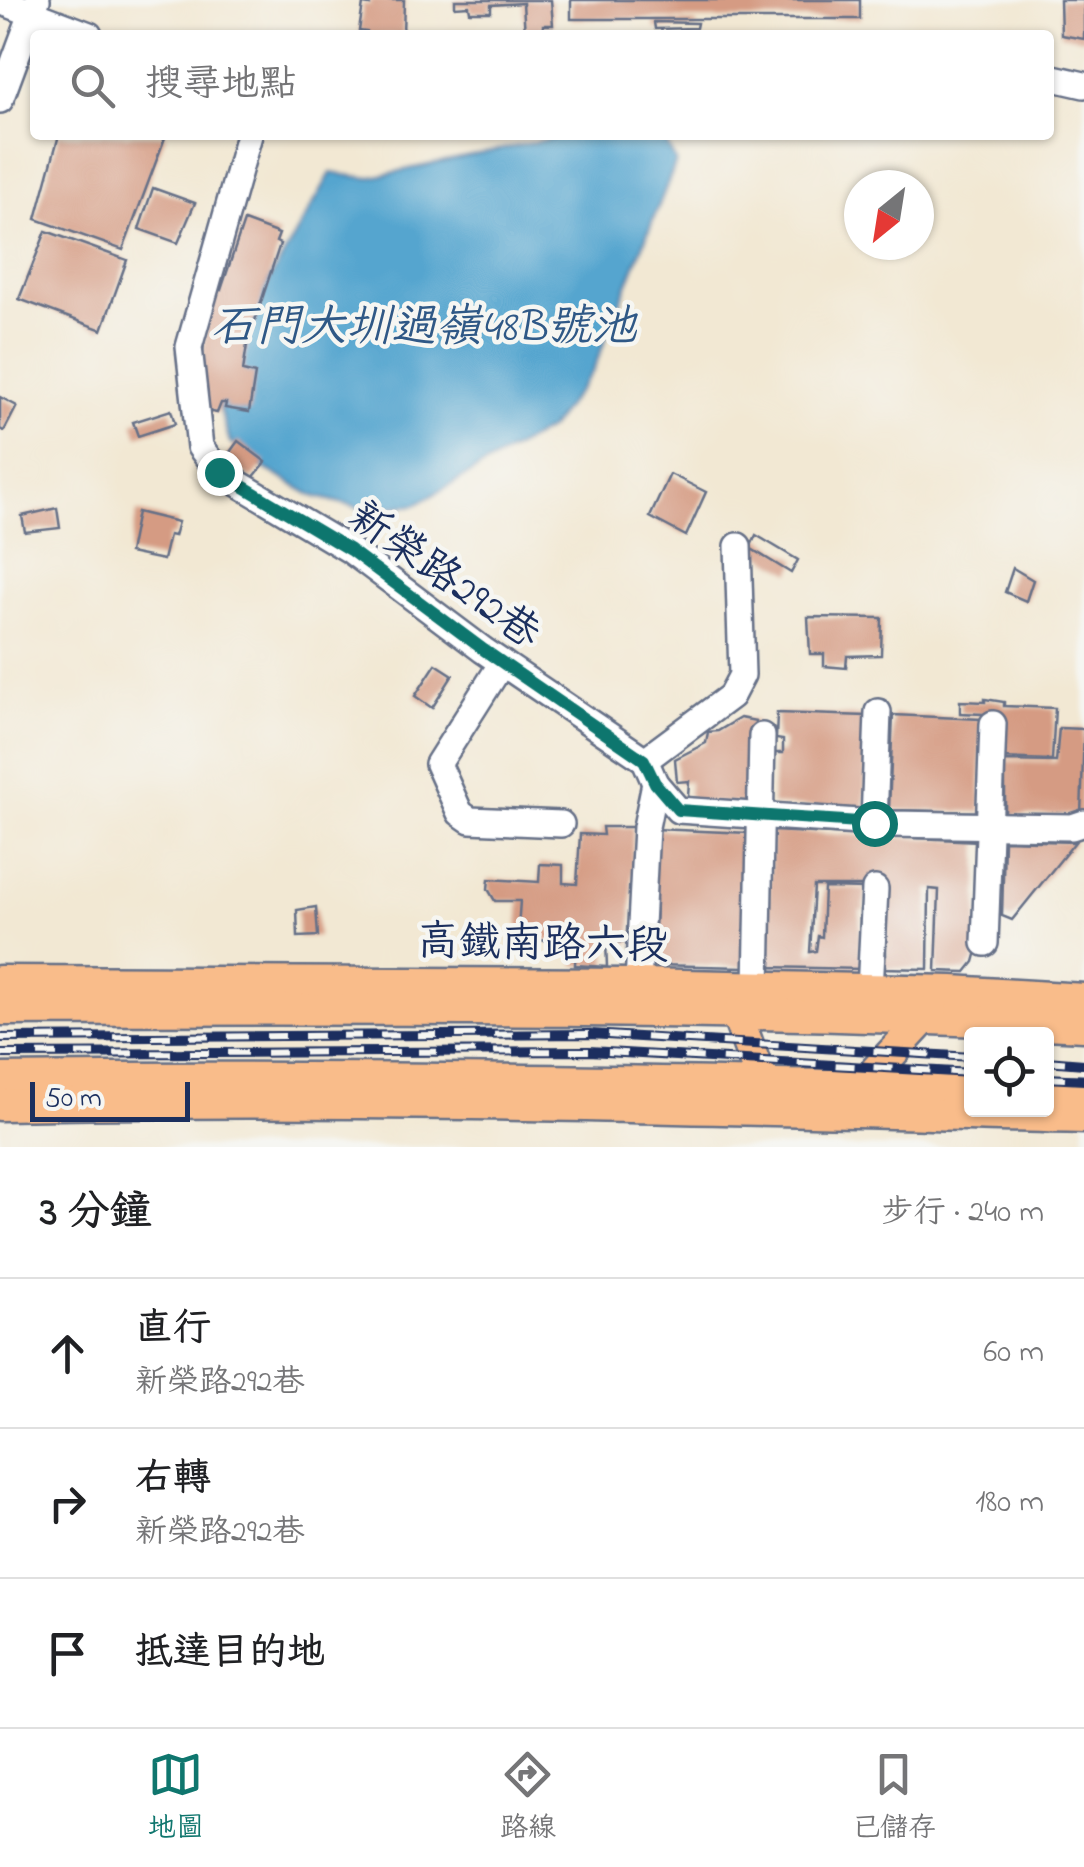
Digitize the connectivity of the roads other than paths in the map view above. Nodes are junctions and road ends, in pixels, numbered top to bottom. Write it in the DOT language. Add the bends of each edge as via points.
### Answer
graph roads {
  1 [pos="0,1"];
  2 [pos="35,7"];
  3 [pos="79,30"];
  4 [pos="1054,78"];
  5 [pos="1084,85"];
  6 [pos="0,100"];
  7 [pos="248,140"];
  8 [pos="738,546"];
  9 [pos="502,663"];
  10 [pos="878,712"];
  11 [pos="993,724"];
  12 [pos="762,736"];
  13 [pos="650,771"];
  14 [pos="758,813"];
  15 [pos="1084,822"];
  16 [pos="874,823"];
  17 [pos="561,824"];
  18 [pos="989,825"];
  19 [pos="875,889"];
  20 [pos="985,943"];
  21 [pos="2,982"];
  22 [pos="638,984"];
  23 [pos="756,986"];
  24 [pos="870,990"];
  25 [pos="952,992"];
  26 [pos="1084,999"];
  27 [pos="737,1015"];
  28 [pos="923,1018"];
  29 [pos="1084,1026"];
  30 [pos="990,1027"];
  31 [pos="1040,1027"];
  32 [pos="0,1079"];
  33 [pos="862,1086"];
  34 [pos="964,1088"];
  35 [pos="1054,1090"];
  36 [pos="1084,1092"];
  37 [pos="772,1096"];
  38 [pos="0,1105"];
  39 [pos="838,1110"];
  40 [pos="1084,1118"];
  1 -- 2 [label="street"];
  2 -- 3 [label="street"];
  2 -- 6 [label="street"];
  4 -- 5 [label="street"];
  7 -- 9 [label="street, 新榮路292巷" via="189,347 200,447 219,472 350,550"];
  8 -- 13 [label="street" via="742,675 731,696"];
  9 -- 13 [label="street, 新榮路292巷"];
  9 -- 17 [label="street" via="438,764 460,813 470,820"];
  10 -- 16 [label="street"];
  11 -- 18 [label="street"];
  12 -- 14 [label="street"];
  13 -- 14 [label="street, 新榮路292巷" via="678,810"];
  13 -- 22 [label="street"];
  14 -- 16 [label="street, 新榮路292巷"];
  14 -- 23 [label="street"];
  15 -- 18 [label="street, 新榮路292巷"];
  16 -- 18 [label="street, 新榮路292巷"];
  18 -- 20 [label="street"];
  19 -- 24 [label="street"];
  21 -- 22 [label="main road, 高鐵南路六段"];
  21 -- 27 [label="main road, 高鐵南路六段" via="425,1010"];
  22 -- 23 [label="main road, 高鐵南路六段"];
  23 -- 24 [label="main road, 高鐵南路六段"];
  24 -- 25 [label="main road, 高鐵南路六段"];
  25 -- 26 [label="main road, 高鐵南路六段"];
  25 -- 28 [label="main road"];
  27 -- 28 [label="main road, 高鐵南路六段"];
  27 -- 37 [label="main road"];
  28 -- 30 [label="main road, 高鐵南路六段"];
  28 -- 33 [label="main road"];
  29 -- 31 [label="main road, 高鐵南路六段"];
  32 -- 37 [label="main road" via="228,1076"];
  33 -- 34 [label="main road"];
  33 -- 37 [label="main road"];
  33 -- 39 [label="main road"];
  35 -- 36 [label="main road"];
  37 -- 38 [label="main road"];
  37 -- 39 [label="main road"];
  39 -- 40 [label="main road"];
}
